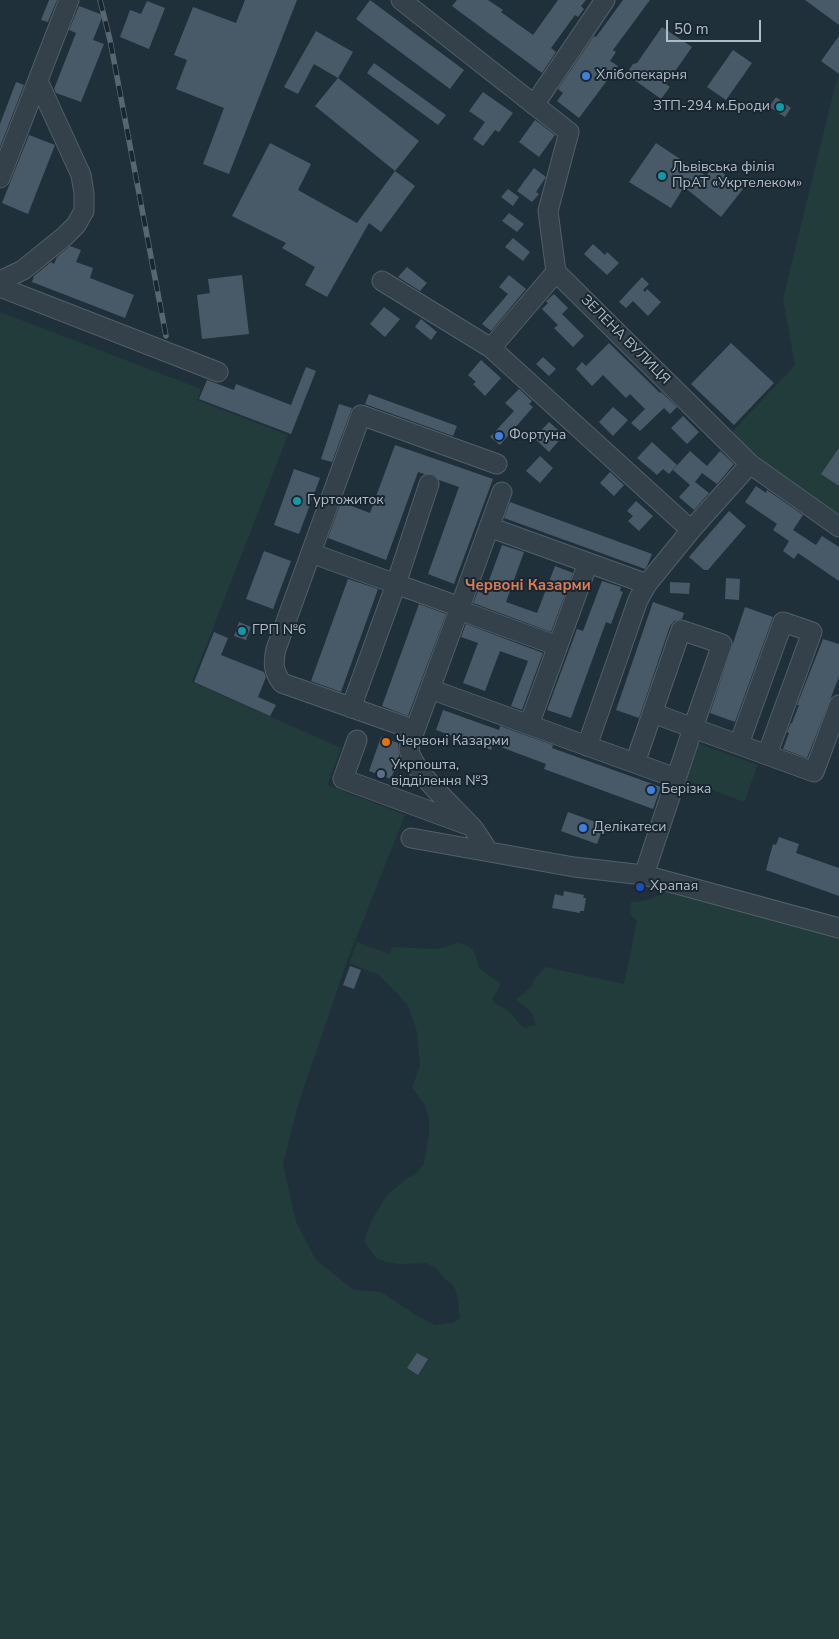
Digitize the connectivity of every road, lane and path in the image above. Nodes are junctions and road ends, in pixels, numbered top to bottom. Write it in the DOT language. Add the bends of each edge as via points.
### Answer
graph roads {
  1 [pos="69,0"];
  2 [pos="401,0"];
  3 [pos="605,0"];
  4 [pos="422,7"];
  5 [pos="38,80"];
  6 [pos="534,105"];
  7 [pos="0,178"];
  8 [pos="556,272"];
  9 [pos="0,281"];
  10 [pos="382,281"];
  11 [pos="0,288"];
  12 [pos="491,348"];
  13 [pos="218,372"];
  14 [pos="497,464"];
  15 [pos="750,464"];
  16 [pos="429,484"];
  17 [pos="502,492"];
  18 [pos="839,526"];
  19 [pos="489,527"];
  20 [pos="691,530"];
  21 [pos="311,553"];
  22 [pos="588,563"];
  23 [pos="396,584"];
  24 [pos="647,584"];
  25 [pos="459,608"];
  26 [pos="558,646"];
  27 [pos="430,689"];
  28 [pos="839,705"];
  29 [pos="351,708"];
  30 [pos="653,713"];
  31 [pos="529,725"];
  32 [pos="693,728"];
  33 [pos="414,730"];
  34 [pos="357,740"];
  35 [pos="739,744"];
  36 [pos="587,746"];
  37 [pos="767,755"];
  38 [pos="635,763"];
  39 [pos="676,778"];
  40 [pos="471,826"];
  41 [pos="411,838"];
  42 [pos="488,851"];
  43 [pos="644,875"];
  44 [pos="839,928"];
  1 -- 5 [label="street"];
  2 -- 4 [label="street"];
  3 -- 6 [label="street"];
  4 -- 6 [label="street"];
  5 -- 7 [label="street"];
  5 -- 9 [label="street" via="81,175 84,211 65,236 23,270"];
  6 -- 8 [label="street" via="569,132 548,211"];
  8 -- 12 [label="street"];
  8 -- 15 [label="street, ЗЕЛЕНА ВУЛИЦЯ"];
  10 -- 12 [label="street"];
  11 -- 13 [label="street"];
  12 -- 20 [label="street"];
  14 -- 21 [label="street" via="361,415"];
  15 -- 18 [label="street, ЗЕЛЕНА ВУЛИЦЯ"];
  15 -- 20 [label="street"];
  16 -- 23 [label="street"];
  17 -- 19 [label="street"];
  19 -- 22 [label="street"];
  19 -- 25 [label="street"];
  20 -- 24 [label="street"];
  21 -- 23 [label="street"];
  21 -- 29 [label="street" via="276,649 275,672 282,683"];
  22 -- 24 [label="street"];
  22 -- 26 [label="street"];
  23 -- 25 [label="street"];
  23 -- 29 [label="street"];
  24 -- 36 [label="street" via="638,600"];
  25 -- 26 [label="street"];
  25 -- 27 [label="street"];
  26 -- 31 [label="street"];
  27 -- 31 [label="street"];
  27 -- 33 [label="street"];
  28 -- 37 [label="street" via="814,772"];
  29 -- 33 [label="street"];
  30 -- 32 [label="street"];
  30 -- 32 [label="street" via="681,630 722,644"];
  30 -- 38 [label="street"];
  31 -- 36 [label="street"];
  32 -- 35 [label="street"];
  32 -- 39 [label="street"];
  33 -- 40 [label="street" via="409,748 414,761"];
  34 -- 40 [label="street" via="343,779"];
  35 -- 37 [label="street"];
  35 -- 37 [label="street" via="783,622 812,632"];
  36 -- 38 [label="street"];
  38 -- 39 [label="street"];
  39 -- 43 [label="street"];
  40 -- 42 [label="street"];
  41 -- 42 [label="street"];
  42 -- 43 [label="street" via="574,867"];
  43 -- 44 [label="street"];
}
